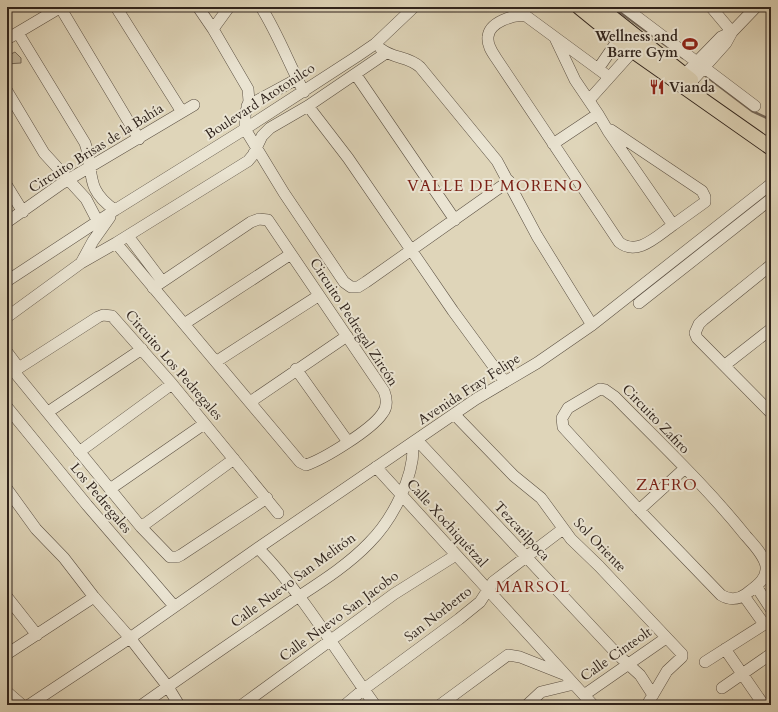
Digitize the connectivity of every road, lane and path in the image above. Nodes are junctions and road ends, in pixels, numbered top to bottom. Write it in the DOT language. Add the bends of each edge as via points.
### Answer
graph roads {
  1 [pos="61,7"];
  2 [pos="116,7"];
  3 [pos="198,7"];
  4 [pos="229,7"];
  5 [pos="261,7"];
  6 [pos="414,7"];
  7 [pos="579,7"];
  8 [pos="599,7"];
  9 [pos="624,7"];
  10 [pos="711,7"];
  11 [pos="756,7"];
  12 [pos="213,29"];
  13 [pos="18,32"];
  14 [pos="732,32"];
  15 [pos="555,38"];
  16 [pos="7,39"];
  17 [pos="618,40"];
  18 [pos="375,44"];
  19 [pos="633,51"];
  20 [pos="386,53"];
  21 [pos="700,64"];
  22 [pos="598,69"];
  23 [pos="356,75"];
  24 [pos="609,77"];
  25 [pos="688,78"];
  26 [pos="297,79"];
  27 [pos="7,91"];
  28 [pos="304,92"];
  29 [pos="590,100"];
  30 [pos="194,105"];
  31 [pos="247,106"];
  32 [pos="308,106"];
  33 [pos="755,106"];
  34 [pos="182,112"];
  35 [pos="598,114"];
  36 [pos="245,129"];
  37 [pos="608,131"];
  38 [pos="771,138"];
  39 [pos="139,139"];
  40 [pos="553,144"];
  41 [pos="257,148"];
  42 [pos="771,148"];
  43 [pos="89,168"];
  44 [pos="70,180"];
  45 [pos="509,181"];
  46 [pos="771,184"];
  47 [pos="7,186"];
  48 [pos="771,199"];
  49 [pos="115,210"];
  50 [pos="23,212"];
  51 [pos="455,220"];
  52 [pos="7,222"];
  53 [pos="98,222"];
  54 [pos="673,225"];
  55 [pos="128,236"];
  56 [pos="116,243"];
  57 [pos="411,249"];
  58 [pos="291,254"];
  59 [pos="81,263"];
  60 [pos="771,266"];
  61 [pos="7,281"];
  62 [pos="162,281"];
  63 [pos="153,288"];
  64 [pos="318,296"];
  65 [pos="640,303"];
  66 [pos="10,312"];
  67 [pos="184,324"];
  68 [pos="592,325"];
  69 [pos="771,329"];
  70 [pos="347,336"];
  71 [pos="142,349"];
  72 [pos="7,352"];
  73 [pos="217,361"];
  74 [pos="725,365"];
  75 [pos="13,367"];
  76 [pos="296,369"];
  77 [pos="505,382"];
  78 [pos="172,384"];
  79 [pos="250,402"];
  80 [pos="7,407"];
  81 [pos="48,412"];
  82 [pos="771,413"];
  83 [pos="454,414"];
  84 [pos="204,424"];
  85 [pos="348,442"];
  86 [pos="415,442"];
  87 [pos="79,452"];
  88 [pos="234,459"];
  89 [pos="376,467"];
  90 [pos="684,469"];
  91 [pos="7,489"];
  92 [pos="110,489"];
  93 [pos="401,496"];
  94 [pos="266,498"];
  95 [pos="639,510"];
  96 [pos="278,513"];
  97 [pos="141,527"];
  98 [pos="563,529"];
  99 [pos="258,548"];
  100 [pos="456,555"];
  101 [pos="526,556"];
  102 [pos="756,586"];
  103 [pos="488,591"];
  104 [pos="744,596"];
  105 [pos="7,597"];
  106 [pos="94,597"];
  107 [pos="298,597"];
  108 [pos="174,606"];
  109 [pos="771,609"];
  110 [pos="768,622"];
  111 [pos="37,634"];
  112 [pos="130,638"];
  113 [pos="666,638"];
  114 [pos="330,640"];
  115 [pos="723,650"];
  116 [pos="7,654"];
  117 [pos="771,654"];
  118 [pos="705,662"];
  119 [pos="629,665"];
  120 [pos="565,674"];
  121 [pos="740,676"];
  122 [pos="574,684"];
  123 [pos="168,687"];
  124 [pos="722,688"];
  125 [pos="364,689"];
  126 [pos="7,692"];
  127 [pos="584,695"];
  128 [pos="653,696"];
  129 [pos="763,703"];
  130 [pos="22,705"];
  131 [pos="29,705"];
  132 [pos="142,705"];
  133 [pos="179,705"];
  134 [pos="242,705"];
  135 [pos="345,705"];
  136 [pos="375,705"];
  137 [pos="440,705"];
  138 [pos="527,705"];
  139 [pos="593,705"];
  140 [pos="647,705"];
  1 -- 13 [label="street"];
  1 -- 39 [label="street"];
  2 -- 34 [label="street, Circuito Brisas de la Bahía"];
  3 -- 12 [label="street"];
  4 -- 12 [label="street"];
  5 -- 26 [label="street" via="275,30"];
  6 -- 18 [label="street, Boulevard Atotonilco"];
  7 -- 17 [label="main road"];
  8 -- 25 [label="main road"];
  9 -- 21 [label="street"];
  10 -- 14 [label="street"];
  11 -- 14 [label="street"];
  12 -- 31 [label="street" via="250,93"];
  13 -- 16 [label="street"];
  13 -- 43 [label="street" via="85,142"];
  14 -- 21 [label="street" via="726,43"];
  15 -- 22 [label="street"];
  15 -- 29 [label="street" via="565,62"];
  15 -- 40 [label="street" via="532,19 518,15 494,26 488,37 488,45"];
  17 -- 19 [label="main road"];
  17 -- 22 [label="street"];
  18 -- 20 [label="street"];
  18 -- 28 [label="street, Boulevard Atotonilco"];
  19 -- 24 [label="street"];
  19 -- 42 [label="main road"];
  20 -- 23 [label="street"];
  20 -- 45 [label="street" via="411,60 428,75 486,146"];
  21 -- 25 [label="street"];
  21 -- 33 [label="street"];
  22 -- 24 [label="street"];
  23 -- 32 [label="street"];
  23 -- 51 [label="street"];
  24 -- 29 [label="street"];
  25 -- 38 [label="main road"];
  26 -- 28 [label="street"];
  26 -- 31 [label="street"];
  27 -- 44 [label="street" via="44,153"];
  28 -- 36 [label="street, Boulevard Atotonilco"];
  29 -- 35 [label="street"];
  30 -- 34 [label="street, Circuito Brisas de la Bahía"];
  31 -- 36 [label="street"];
  32 -- 41 [label="street" via="270,128 262,136"];
  32 -- 57 [label="street"];
  34 -- 39 [label="street, Circuito Brisas de la Bahía"];
  35 -- 37 [label="street"];
  35 -- 40 [label="street"];
  36 -- 41 [label="street"];
  36 -- 49 [label="street, Boulevard Atotonilco"];
  37 -- 54 [label="street"];
  37 -- 54 [label="street" via="611,130 702,191 706,197 704,202"];
  39 -- 43 [label="street, Circuito Brisas de la Bahía"];
  40 -- 54 [label="street" via="624,246 638,248"];
  41 -- 55 [label="street" via="248,161"];
  41 -- 57 [label="street" via="347,286 354,288 366,282"];
  43 -- 44 [label="street, Circuito Brisas de la Bahía"];
  43 -- 49 [label="street" via="94,188"];
  44 -- 50 [label="street, Circuito Brisas de la Bahía"];
  44 -- 53 [label="street" via="86,199"];
  45 -- 51 [label="street"];
  45 -- 68 [label="street" via="537,236"];
  46 -- 68 [label="street, Avenida Fray Felipe"];
  47 -- 50 [label="street"];
  48 -- 65 [label="street"];
  49 -- 53 [label="street, Boulevard Atotonilco"];
  49 -- 59 [label="street, Boulevard Atotonilco"];
  50 -- 52 [label="street, Circuito Brisas de la Bahía"];
  51 -- 57 [label="street"];
  53 -- 61 [label="street, Boulevard Atotonilco"];
  55 -- 56 [label="street"];
  55 -- 62 [label="street"];
  56 -- 59 [label="street"];
  56 -- 63 [label="street, Circuito Pedregal Zircón"];
  57 -- 77 [label="street" via="452,312"];
  58 -- 62 [label="street, Circuito Pedregal Zircón" via="272,224 268,220 259,219"];
  58 -- 64 [label="street, Circuito Pedregal Zircón"];
  58 -- 67 [label="street"];
  59 -- 66 [label="street, Boulevard Atotonilco"];
  60 -- 74 [label="street" via="703,320 696,329 697,338"];
  62 -- 63 [label="street, Circuito Pedregal Zircón"];
  63 -- 67 [label="street, Circuito Pedregal Zircón"];
  64 -- 70 [label="street, Circuito Pedregal Zircón"];
  64 -- 73 [label="street"];
  67 -- 73 [label="street, Circuito Pedregal Zircón"];
  68 -- 77 [label="street, Avenida Fray Felipe"];
  69 -- 74 [label="street"];
  70 -- 76 [label="street"];
  70 -- 85 [label="street, Circuito Pedregal Zircón" via="384,391 387,401 378,420"];
  71 -- 75 [label="street, Circuito Los Pedregales" via="117,320 112,316 103,315"];
  71 -- 78 [label="street, Circuito Los Pedregales"];
  71 -- 81 [label="street"];
  72 -- 75 [label="street"];
  73 -- 79 [label="street, Circuito Pedregal Zircón"];
  74 -- 82 [label="street"];
  75 -- 81 [label="street"];
  76 -- 79 [label="street"];
  76 -- 85 [label="street"];
  77 -- 83 [label="street, Avenida Fray Felipe"];
  78 -- 84 [label="street, Circuito Los Pedregales"];
  78 -- 87 [label="street"];
  79 -- 85 [label="street, Circuito Pedregal Zircón" via="297,459 306,464"];
  80 -- 108 [label="street, Los Pedregales"];
  81 -- 87 [label="street"];
  83 -- 86 [label="street, Avenida Fray Felipe"];
  83 -- 98 [label="street, Sol Oriente" via="514,476 541,498"];
  84 -- 88 [label="street, Circuito Los Pedregales"];
  84 -- 92 [label="street"];
  86 -- 89 [label="street, Avenida Fray Felipe"];
  86 -- 93 [label="street, Calle Nuevo San Melitón" via="414,455"];
  86 -- 101 [label="street, Tezcatilpoca"];
  87 -- 92 [label="street"];
  88 -- 94 [label="street, Circuito Los Pedregales"];
  88 -- 97 [label="street"];
  89 -- 93 [label="street, Calle Xochiquétzal"];
  89 -- 99 [label="street, Avenida Fray Felipe"];
  90 -- 95 [label="street"];
  90 -- 95 [label="street, Circuito Zafiro" via="615,396 605,390 597,390 568,408 562,418 563,427"];
  90 -- 102 [label="street, Circuito Zafiro" via="725,509 763,557 766,565 765,575"];
  91 -- 106 [label="street" via="36,529 64,558"];
  92 -- 97 [label="street"];
  93 -- 100 [label="street, Calle Xochiquétzal"];
  93 -- 107 [label="street, Calle Nuevo San Melitón" via="370,543"];
  94 -- 96 [label="street, Circuito Los Pedregales"];
  94 -- 97 [label="street" via="173,558"];
  95 -- 104 [label="street, Circuito Zafiro" via="721,595 727,599"];
  98 -- 101 [label="street, San Norberto"];
  98 -- 113 [label="street, Sol Oriente"];
  99 -- 107 [label="street" via="277,568"];
  99 -- 108 [label="street, Avenida Fray Felipe"];
  100 -- 103 [label="street, Calle Xochiquétzal"];
  100 -- 114 [label="street, Calle Nuevo San Jacobo" via="394,594"];
  101 -- 103 [label="street, San Norberto" via="493,582"];
  101 -- 119 [label="street, Tezcatilpoca"];
  102 -- 104 [label="street, Circuito Zafiro"];
  102 -- 109 [label="street"];
  103 -- 120 [label="street, Calle Xochiquétzal"];
  103 -- 125 [label="street, San Norberto" via="480,602 460,619"];
  104 -- 110 [label="street"];
  105 -- 111 [label="street"];
  106 -- 111 [label="street"];
  106 -- 112 [label="street"];
  107 -- 114 [label="street"];
  107 -- 123 [label="street, Calle Nuevo San Melitón"];
  108 -- 112 [label="street, Avenida Fray Felipe"];
  110 -- 115 [label="street"];
  111 -- 116 [label="street"];
  112 -- 123 [label="street"];
  112 -- 131 [label="street, Avenida Fray Felipe"];
  113 -- 119 [label="street, Calle Cinteolt"];
  113 -- 128 [label="street, Sol Oriente" via="680,651 682,658 672,665"];
  114 -- 125 [label="street"];
  114 -- 134 [label="street, Calle Nuevo San Jacobo"];
  115 -- 118 [label="street"];
  115 -- 121 [label="street"];
  117 -- 121 [label="street"];
  119 -- 127 [label="street, Calle Cinteolt"];
  119 -- 128 [label="street, Tezcatilpoca" via="643,678"];
  120 -- 122 [label="street, Calle Xochiquétzal"];
  120 -- 137 [label="street" via="513,655 503,658"];
  121 -- 124 [label="street"];
  121 -- 129 [label="street"];
  122 -- 127 [label="street, Calle Xochiquétzal"];
  122 -- 138 [label="street" via="540,692"];
  123 -- 132 [label="street, Calle Nuevo San Melitón"];
  123 -- 133 [label="street"];
  125 -- 135 [label="street, San Norberto"];
  125 -- 136 [label="street"];
  126 -- 130 [label="street"];
  127 -- 139 [label="street, Calle Xochiquétzal"];
  128 -- 140 [label="street"];
}
